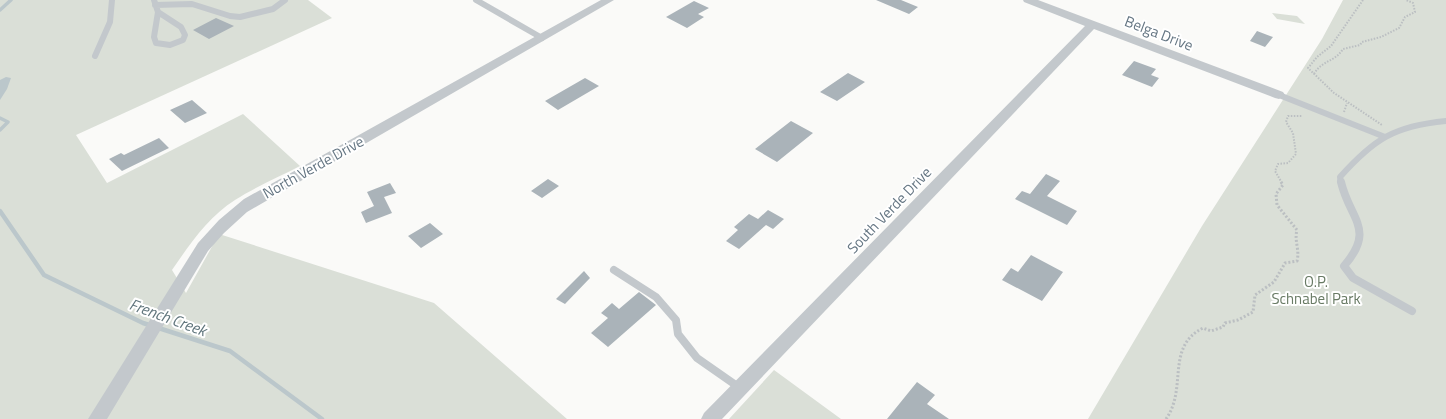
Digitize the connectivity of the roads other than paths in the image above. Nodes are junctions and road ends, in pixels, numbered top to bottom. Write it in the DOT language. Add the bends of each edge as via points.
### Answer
graph roads {
  1 [pos="112,0"];
  2 [pos="285,0"];
  3 [pos="476,0"];
  4 [pos="609,0"];
  5 [pos="1028,0"];
  6 [pos="155,2"];
  7 [pos="158,12"];
  8 [pos="1093,24"];
  9 [pos="542,38"];
  10 [pos="95,56"];
  11 [pos="1279,95"];
  12 [pos="1446,121"];
  13 [pos="1385,137"];
  14 [pos="614,270"];
  15 [pos="1412,311"];
  16 [pos="740,388"];
  17 [pos="97,419"];
  18 [pos="710,419"];
  1 -- 10 [label="lane" via="112,18"];
  2 -- 6 [label="lane" via="273,9 240,17 192,4"];
  3 -- 9 [label="lane"];
  4 -- 9 [label="street, North Verde Drive"];
  5 -- 8 [label="street, Belga Drive"];
  6 -- 7 [label="lane"];
  7 -- 7 [label="lane" via="181,28 185,35 183,40 170,45 156,43 154,37"];
  8 -- 11 [label="street, Belga Drive"];
  8 -- 16 [label="street, South Verde Drive"];
  9 -- 17 [label="street, North Verde Drive" via="249,203 219,226 203,247"];
  11 -- 13 [label="lane"];
  12 -- 13 [label="lane" via="1418,126"];
  13 -- 15 [label="lane" via="1371,145 1340,177 1342,189 1361,232 1356,250 1344,266 1354,278"];
  14 -- 16 [label="lane" via="656,297 676,320 678,334 697,358"];
  16 -- 18 [label="street, South Verde Drive"];
}
